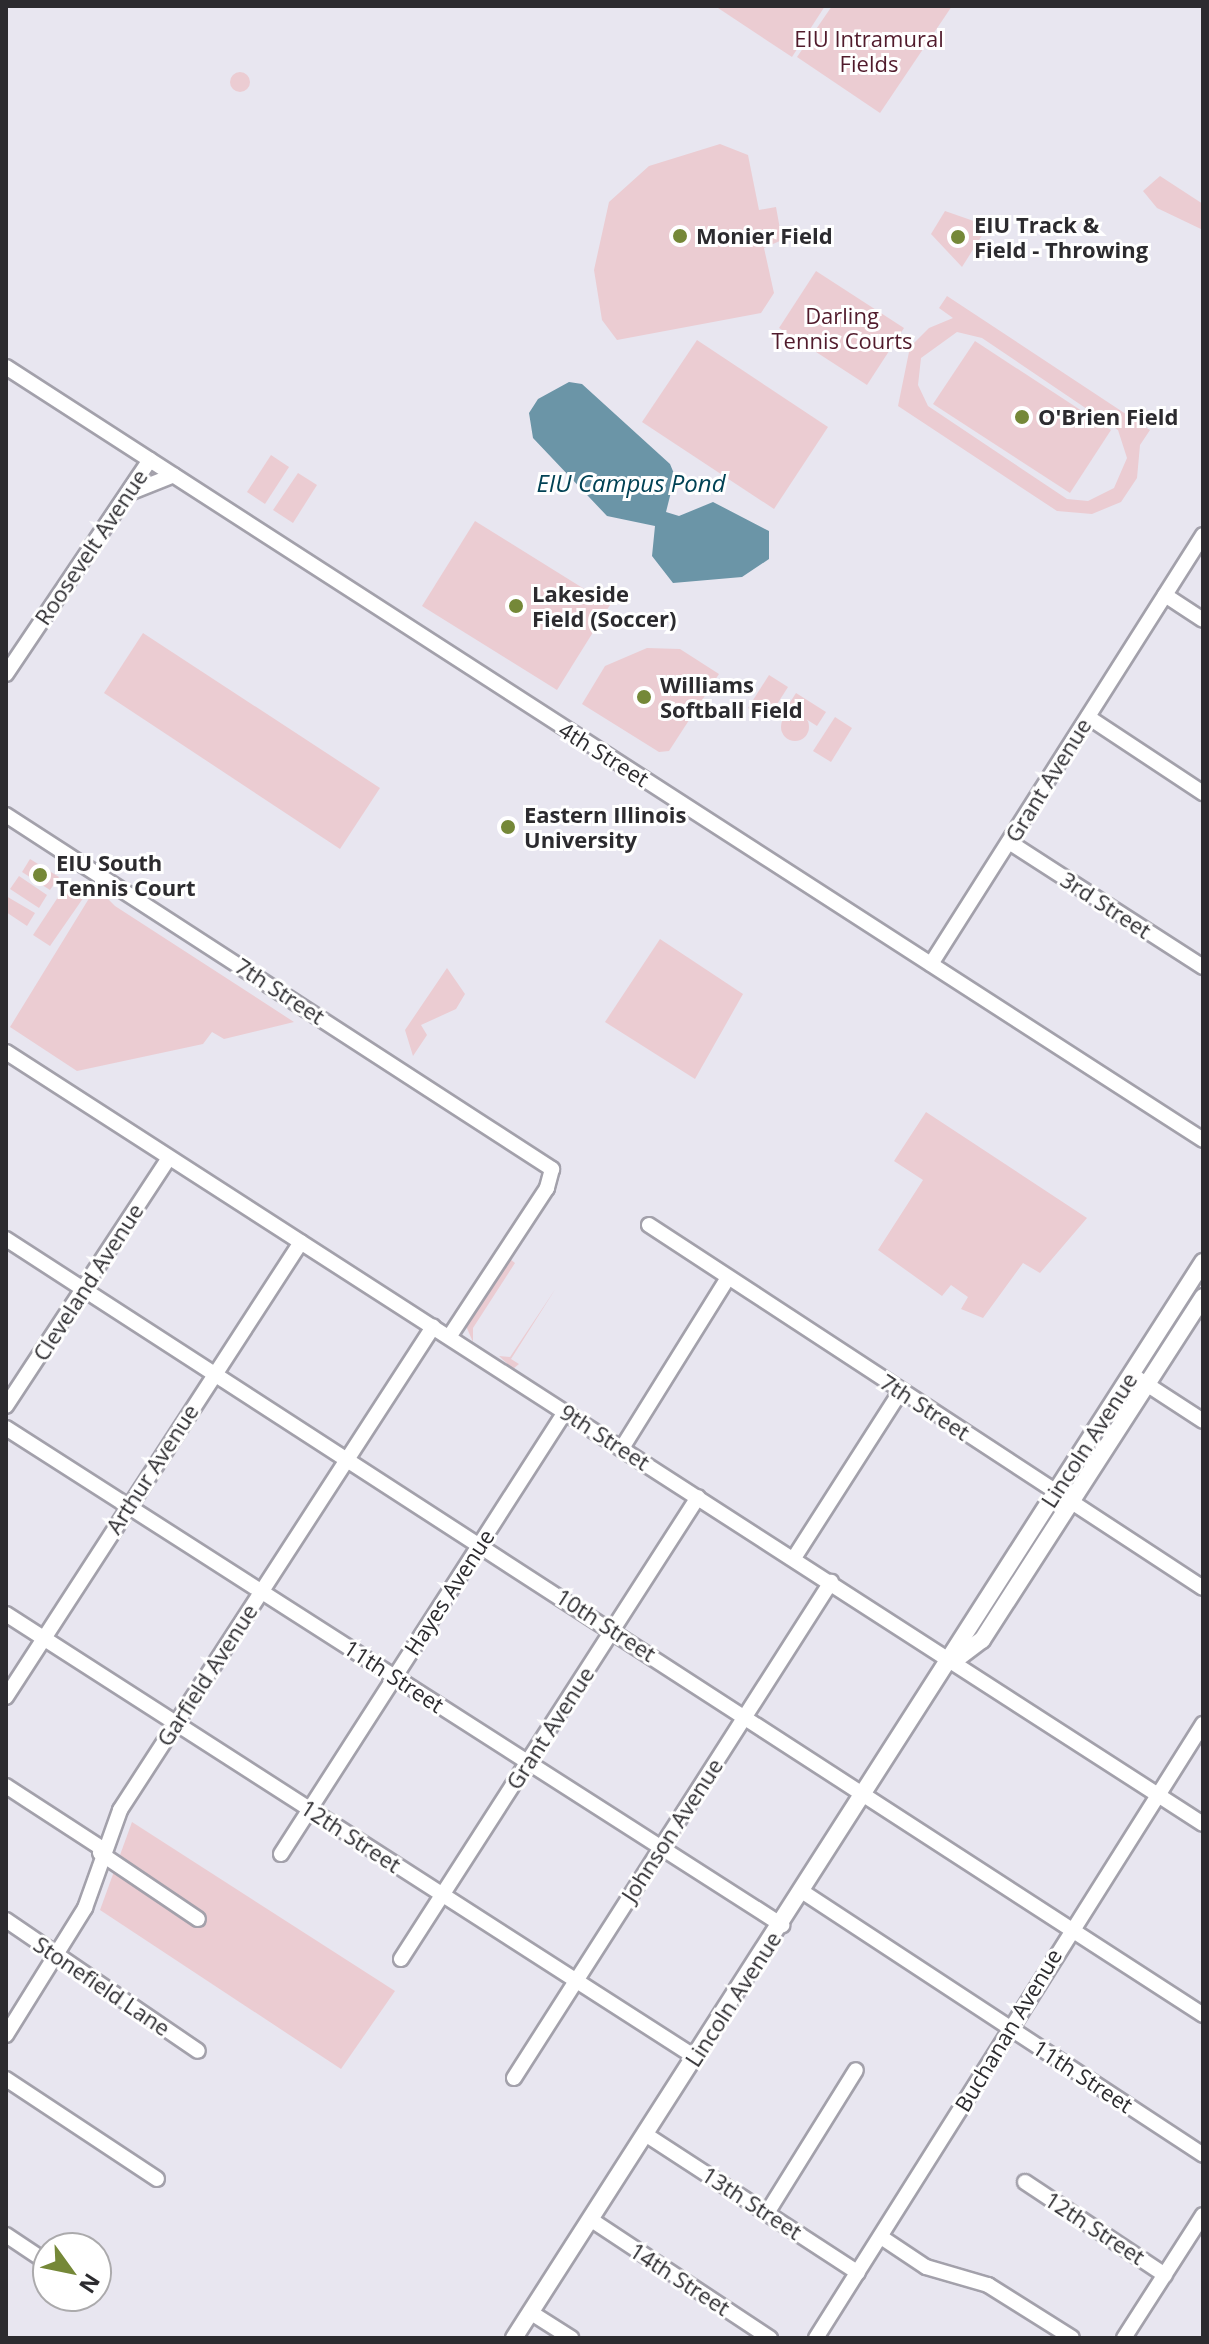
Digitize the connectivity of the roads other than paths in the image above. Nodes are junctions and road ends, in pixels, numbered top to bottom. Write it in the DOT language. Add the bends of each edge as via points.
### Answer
graph roads {
  1 [pos="6,367"];
  2 [pos="150,460"];
  3 [pos="174,475"];
  4 [pos="125,495"];
  5 [pos="1203,535"];
  6 [pos="1165,595"];
  7 [pos="1203,620"];
  8 [pos="6,674"];
  9 [pos="1088,717"];
  10 [pos="1203,793"];
  11 [pos="6,815"];
  12 [pos="1009,842"];
  13 [pos="931,964"];
  14 [pos="1203,967"];
  15 [pos="6,1052"];
  16 [pos="1203,1140"];
  17 [pos="169,1158"];
  18 [pos="649,1225"];
  19 [pos="6,1239"];
  20 [pos="301,1242"];
  21 [pos="1203,1262"];
  22 [pos="728,1278"];
  23 [pos="84,1290"];
  24 [pos="1203,1297"];
  25 [pos="433,1327"];
  26 [pos="449,1337"];
  27 [pos="214,1374"];
  28 [pos="1131,1374"];
  29 [pos="1149,1386"];
  30 [pos="901,1391"];
  31 [pos="6,1406"];
  32 [pos="565,1412"];
  33 [pos="1203,1421"];
  34 [pos="6,1428"];
  35 [pos="622,1448"];
  36 [pos="347,1459"];
  37 [pos="1055,1491"];
  38 [pos="698,1497"];
  39 [pos="1074,1502"];
  40 [pos="128,1506"];
  41 [pos="480,1544"];
  42 [pos="794,1558"];
  43 [pos="831,1582"];
  44 [pos="1203,1588"];
  45 [pos="262,1591"];
  46 [pos="6,1614"];
  47 [pos="613,1630"];
  48 [pos="42,1638"];
  49 [pos="954,1661"];
  50 [pos="395,1677"];
  51 [pos="6,1697"];
  52 [pos="746,1715"];
  53 [pos="176,1723"];
  54 [pos="1203,1724"];
  55 [pos="528,1762"];
  56 [pos="6,1786"];
  57 [pos="868,1793"];
  58 [pos="1157,1793"];
  59 [pos="309,1809"];
  60 [pos="1203,1824"];
  61 [pos="661,1848"];
  62 [pos="101,1851"];
  63 [pos="281,1854"];
  64 [pos="803,1892"];
  65 [pos="443,1895"];
  66 [pos="198,1919"];
  67 [pos="6,1920"];
  68 [pos="782,1925"];
  69 [pos="1070,1927"];
  70 [pos="58,1955"];
  71 [pos="401,1959"];
  72 [pos="576,1980"];
  73 [pos="1203,2015"];
  74 [pos="1010,2028"];
  75 [pos="6,2035"];
  76 [pos="198,2051"];
  77 [pos="695,2057"];
  78 [pos="856,2070"];
  79 [pos="514,2078"];
  80 [pos="6,2079"];
  81 [pos="645,2134"];
  82 [pos="1203,2155"];
  83 [pos="157,2179"];
  84 [pos="1025,2182"];
  85 [pos="767,2213"];
  86 [pos="1203,2215"];
  87 [pos="590,2219"];
  88 [pos="6,2235"];
  89 [pos="881,2237"];
  90 [pos="32,2252"];
  91 [pos="858,2273"];
  92 [pos="1165,2275"];
  93 [pos="530,2312"];
  94 [pos="514,2338"];
  95 [pos="571,2338"];
  96 [pos="770,2338"];
  97 [pos="816,2338"];
  98 [pos="1072,2338"];
  99 [pos="1124,2338"];
  1 -- 2 [label="street, 4th Street"];
  2 -- 3 [label="street, 4th Street"];
  2 -- 4 [label="street, Roosevelt Avenue"];
  3 -- 4 [label="street"];
  3 -- 13 [label="street, 4th Street"];
  4 -- 8 [label="street, Roosevelt Avenue"];
  5 -- 6 [label="street, Grant Avenue"];
  6 -- 7 [label="street"];
  6 -- 9 [label="street, Grant Avenue"];
  9 -- 10 [label="street"];
  9 -- 12 [label="street, Grant Avenue"];
  11 -- 26 [label="street, 7th Street" via="552,1169"];
  12 -- 13 [label="street, Grant Avenue"];
  12 -- 14 [label="street, 3rd Street"];
  13 -- 16 [label="street, 4th Street"];
  15 -- 17 [label="street, 9th Street"];
  17 -- 20 [label="street, 9th Street"];
  17 -- 23 [label="street, Cleveland Avenue"];
  18 -- 22 [label="street, 7th Street"];
  19 -- 23 [label="street, 10th Street"];
  20 -- 25 [label="street, 9th Street"];
  20 -- 27 [label="street, Arthur Avenue"];
  21 -- 28 [label="main road, Lincoln Avenue"];
  22 -- 30 [label="street, 7th Street"];
  22 -- 35 [label="street"];
  23 -- 27 [label="street, 10th Street"];
  23 -- 31 [label="street, Cleveland Avenue"];
  24 -- 29 [label="main road, Lincoln Avenue"];
  25 -- 26 [label="street, 9th Street"];
  25 -- 36 [label="street, Garfield Avenue"];
  26 -- 32 [label="street, 9th Street"];
  27 -- 36 [label="street, 10th Street"];
  27 -- 40 [label="street, Arthur Avenue"];
  28 -- 29 [label="street"];
  28 -- 37 [label="main road, Lincoln Avenue"];
  29 -- 33 [label="street"];
  29 -- 39 [label="main road, Lincoln Avenue"];
  30 -- 37 [label="street, 7th Street"];
  30 -- 42 [label="street"];
  32 -- 35 [label="street, 9th Street"];
  32 -- 41 [label="street, Hayes Avenue"];
  34 -- 40 [label="street, 11th Street"];
  35 -- 38 [label="street, 9th Street"];
  36 -- 41 [label="street, 10th Street"];
  36 -- 45 [label="street, Garfield Avenue"];
  37 -- 39 [label="street, 7th Street"];
  37 -- 49 [label="main road, Lincoln Avenue"];
  38 -- 42 [label="street, 9th Street"];
  38 -- 47 [label="street, Grant Avenue"];
  39 -- 44 [label="street, 7th Street"];
  39 -- 49 [label="main road, Lincoln Avenue" via="982,1640"];
  40 -- 45 [label="street, 11th Street"];
  40 -- 48 [label="street, Arthur Avenue"];
  41 -- 47 [label="street, 10th Street"];
  41 -- 50 [label="street, Hayes Avenue"];
  42 -- 43 [label="street, 9th Street"];
  43 -- 49 [label="street, 9th Street"];
  43 -- 52 [label="street, Johnson Avenue"];
  45 -- 50 [label="street, 11th Street"];
  45 -- 53 [label="street, Garfield Avenue"];
  46 -- 48 [label="street, 12th Street"];
  47 -- 52 [label="street, 10th Street"];
  47 -- 55 [label="street, Grant Avenue"];
  48 -- 51 [label="street, Arthur Avenue"];
  48 -- 53 [label="street, 12th Street"];
  49 -- 57 [label="main road, Lincoln Avenue"];
  49 -- 58 [label="street, 9th Street"];
  50 -- 55 [label="street, 11th Street"];
  50 -- 59 [label="street, Hayes Avenue"];
  52 -- 57 [label="street, 10th Street"];
  52 -- 61 [label="street, Johnson Avenue"];
  53 -- 59 [label="street, 12th Street"];
  53 -- 62 [label="street, Garfield Avenue"];
  54 -- 58 [label="street, Buchanan Avenue"];
  55 -- 61 [label="street, 11th Street"];
  55 -- 65 [label="street, Grant Avenue"];
  56 -- 62 [label="street"];
  57 -- 64 [label="main road, Lincoln Avenue"];
  57 -- 69 [label="street, 10th Street"];
  58 -- 60 [label="street, 9th Street"];
  58 -- 69 [label="street, Buchanan Avenue"];
  59 -- 63 [label="street, Hayes Avenue"];
  59 -- 65 [label="street, 12th Street"];
  61 -- 68 [label="street, 11th Street"];
  61 -- 72 [label="street, Johnson Avenue"];
  62 -- 66 [label="street"];
  62 -- 70 [label="street, Garfield Avenue" via="85,1908"];
  64 -- 68 [label="main road, Lincoln Avenue"];
  64 -- 74 [label="street, 11th Street"];
  65 -- 71 [label="street, Grant Avenue"];
  65 -- 72 [label="street, 12th Street"];
  67 -- 70 [label="street, Stonefield Lane"];
  68 -- 77 [label="main road, Lincoln Avenue"];
  69 -- 73 [label="street, 10th Street"];
  69 -- 74 [label="street, Buchanan Avenue"];
  70 -- 75 [label="street, Garfield Avenue"];
  70 -- 76 [label="street, Stonefield Lane"];
  72 -- 77 [label="street, 12th Street"];
  72 -- 79 [label="street, Johnson Avenue"];
  74 -- 82 [label="street, 11th Street"];
  74 -- 89 [label="street, Buchanan Avenue"];
  77 -- 81 [label="main road, Lincoln Avenue"];
  78 -- 85 [label="street"];
  80 -- 83 [label="street"];
  81 -- 85 [label="street, 13th Street"];
  81 -- 87 [label="main road, Lincoln Avenue"];
  84 -- 92 [label="street, 12th Street"];
  85 -- 91 [label="street, 13th Street"];
  86 -- 92 [label="street"];
  87 -- 93 [label="main road, Lincoln Avenue"];
  87 -- 96 [label="street, 14th Street"];
  88 -- 90 [label="street"];
  89 -- 91 [label="street, Buchanan Avenue"];
  89 -- 98 [label="street" via="926,2267 988,2285"];
  91 -- 97 [label="street, Buchanan Avenue"];
  92 -- 99 [label="street"];
  93 -- 94 [label="main road, Lincoln Avenue"];
  93 -- 95 [label="street"];
}
